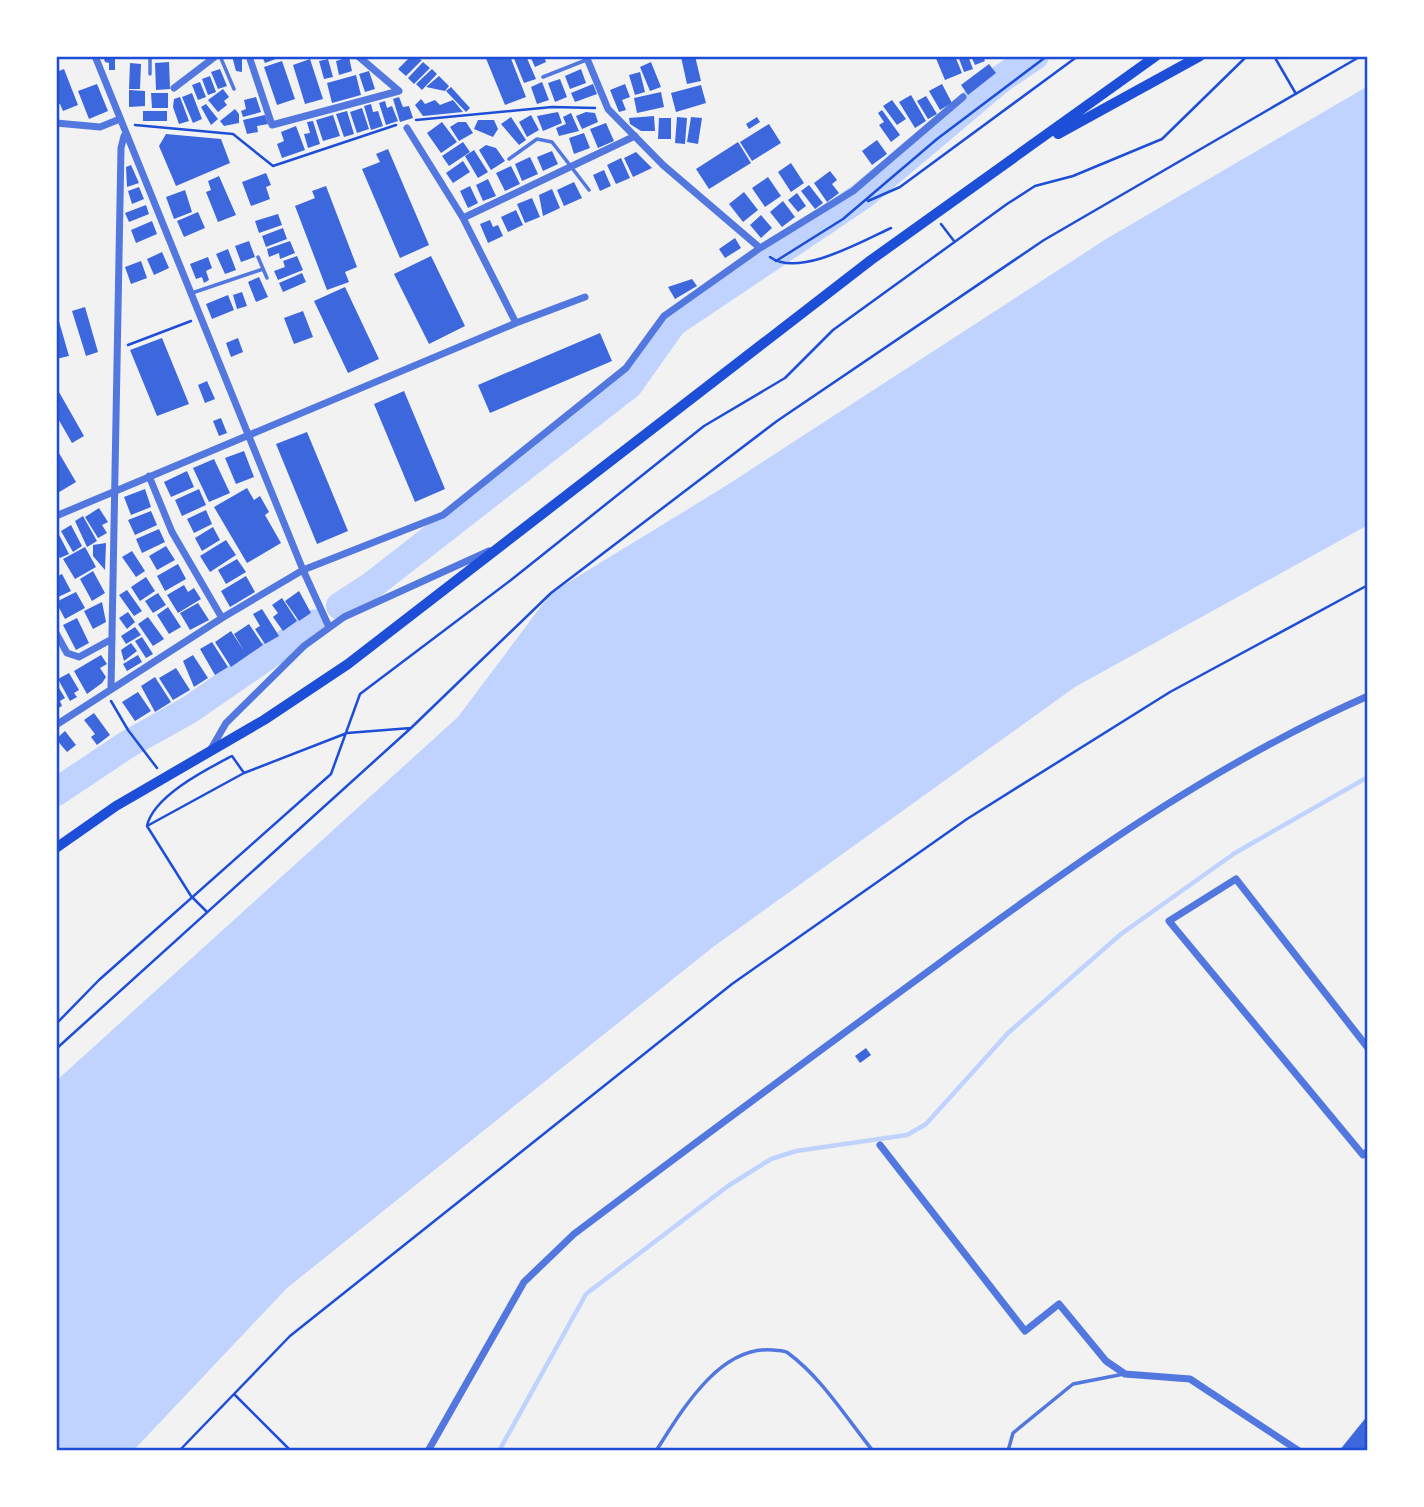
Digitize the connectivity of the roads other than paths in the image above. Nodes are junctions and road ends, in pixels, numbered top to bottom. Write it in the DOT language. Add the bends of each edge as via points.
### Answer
graph roads {
  1 [pos="95,56"];
  2 [pos="150,56"];
  3 [pos="218,56"];
  4 [pos="249,56"];
  5 [pos="358,56"];
  6 [pos="1156,56"];
  7 [pos="1200,56"];
  8 [pos="587,58"];
  9 [pos="150,74"];
  10 [pos="543,77"];
  11 [pos="174,89"];
  12 [pos="234,89"];
  13 [pos="962,97"];
  14 [pos="121,122"];
  15 [pos="56,123"];
  16 [pos="407,128"];
  17 [pos="124,135"];
  18 [pos="635,136"];
  19 [pos="1033,147"];
  20 [pos="509,159"];
  21 [pos="571,166"];
  22 [pos="589,190"];
  23 [pos="463,219"];
  24 [pos="760,248"];
  25 [pos="258,257"];
  26 [pos="263,269"];
  27 [pos="267,278"];
  28 [pos="190,293"];
  29 [pos="585,297"];
  30 [pos="516,323"];
  31 [pos="248,436"];
  32 [pos="149,476"];
  33 [pos="114,490"];
  34 [pos="56,516"];
  35 [pos="506,544"];
  36 [pos="303,570"];
  37 [pos="222,618"];
  38 [pos="330,627"];
  39 [pos="56,633"];
  40 [pos="112,639"];
  41 [pos="108,690"];
  42 [pos="1368,696"];
  43 [pos="56,725"];
  44 [pos="210,751"];
  45 [pos="56,848"];
  46 [pos="1366,1042"];
  47 [pos="880,1145"];
  48 [pos="1368,1150"];
  49 [pos="1125,1374"];
  50 [pos="428,1451"];
  51 [pos="656,1451"];
  52 [pos="873,1451"];
  53 [pos="1008,1451"];
  54 [pos="1298,1451"];
  1 -- 14 [label="street"];
  2 -- 9 [label="lane"];
  3 -- 11 [label="street"];
  3 -- 12 [label="lane"];
  4 -- 5 [label="street" via="272,125 398,91"];
  6 -- 19 [label="main road"];
  7 -- 19 [label="main road"];
  8 -- 10 [label="lane"];
  8 -- 18 [label="street" via="608,108"];
  13 -- 24 [label="street" via="853,191"];
  14 -- 15 [label="street" via="100,127"];
  14 -- 17 [label="street"];
  16 -- 23 [label="street"];
  17 -- 28 [label="street"];
  17 -- 33 [label="street"];
  18 -- 21 [label="street"];
  18 -- 24 [label="street"];
  19 -- 35 [label="main road" via="713,380"];
  20 -- 21 [label="lane" via="537,139 552,142"];
  21 -- 22 [label="lane"];
  21 -- 23 [label="street"];
  23 -- 30 [label="street"];
  24 -- 36 [label="street" via="664,316 625,368 443,515"];
  25 -- 26 [label="lane"];
  26 -- 27 [label="lane"];
  26 -- 28 [label="lane"];
  28 -- 31 [label="street"];
  29 -- 30 [label="street"];
  30 -- 31 [label="street"];
  31 -- 32 [label="street"];
  31 -- 36 [label="street"];
  32 -- 33 [label="street"];
  32 -- 37 [label="street" via="172,532"];
  33 -- 34 [label="street"];
  33 -- 40 [label="street"];
  35 -- 38 [label="street"];
  35 -- 44 [label="main road" via="348,664"];
  36 -- 37 [label="street"];
  36 -- 38 [label="street"];
  37 -- 41 [label="street"];
  38 -- 44 [label="street" via="304,646 226,723"];
  39 -- 40 [label="street" via="67,653 79,657"];
  40 -- 41 [label="street"];
  41 -- 43 [label="street"];
  42 -- 50 [label="street" via="1258,750 1151,813 1031,895 574,1234 524,1282"];
  44 -- 45 [label="main road" via="116,806"];
  46 -- 48 [label="street" via="1236,879 1169,921 1363,1155"];
  47 -- 49 [label="street" via="1025,1331 1059,1304 1106,1362"];
  49 -- 53 [label="lane" via="1073,1384 1013,1433"];
  49 -- 54 [label="street" via="1190,1379"];
  51 -- 52 [label="lane" via="682,1409 718,1370 756,1349 786,1351"];
}
